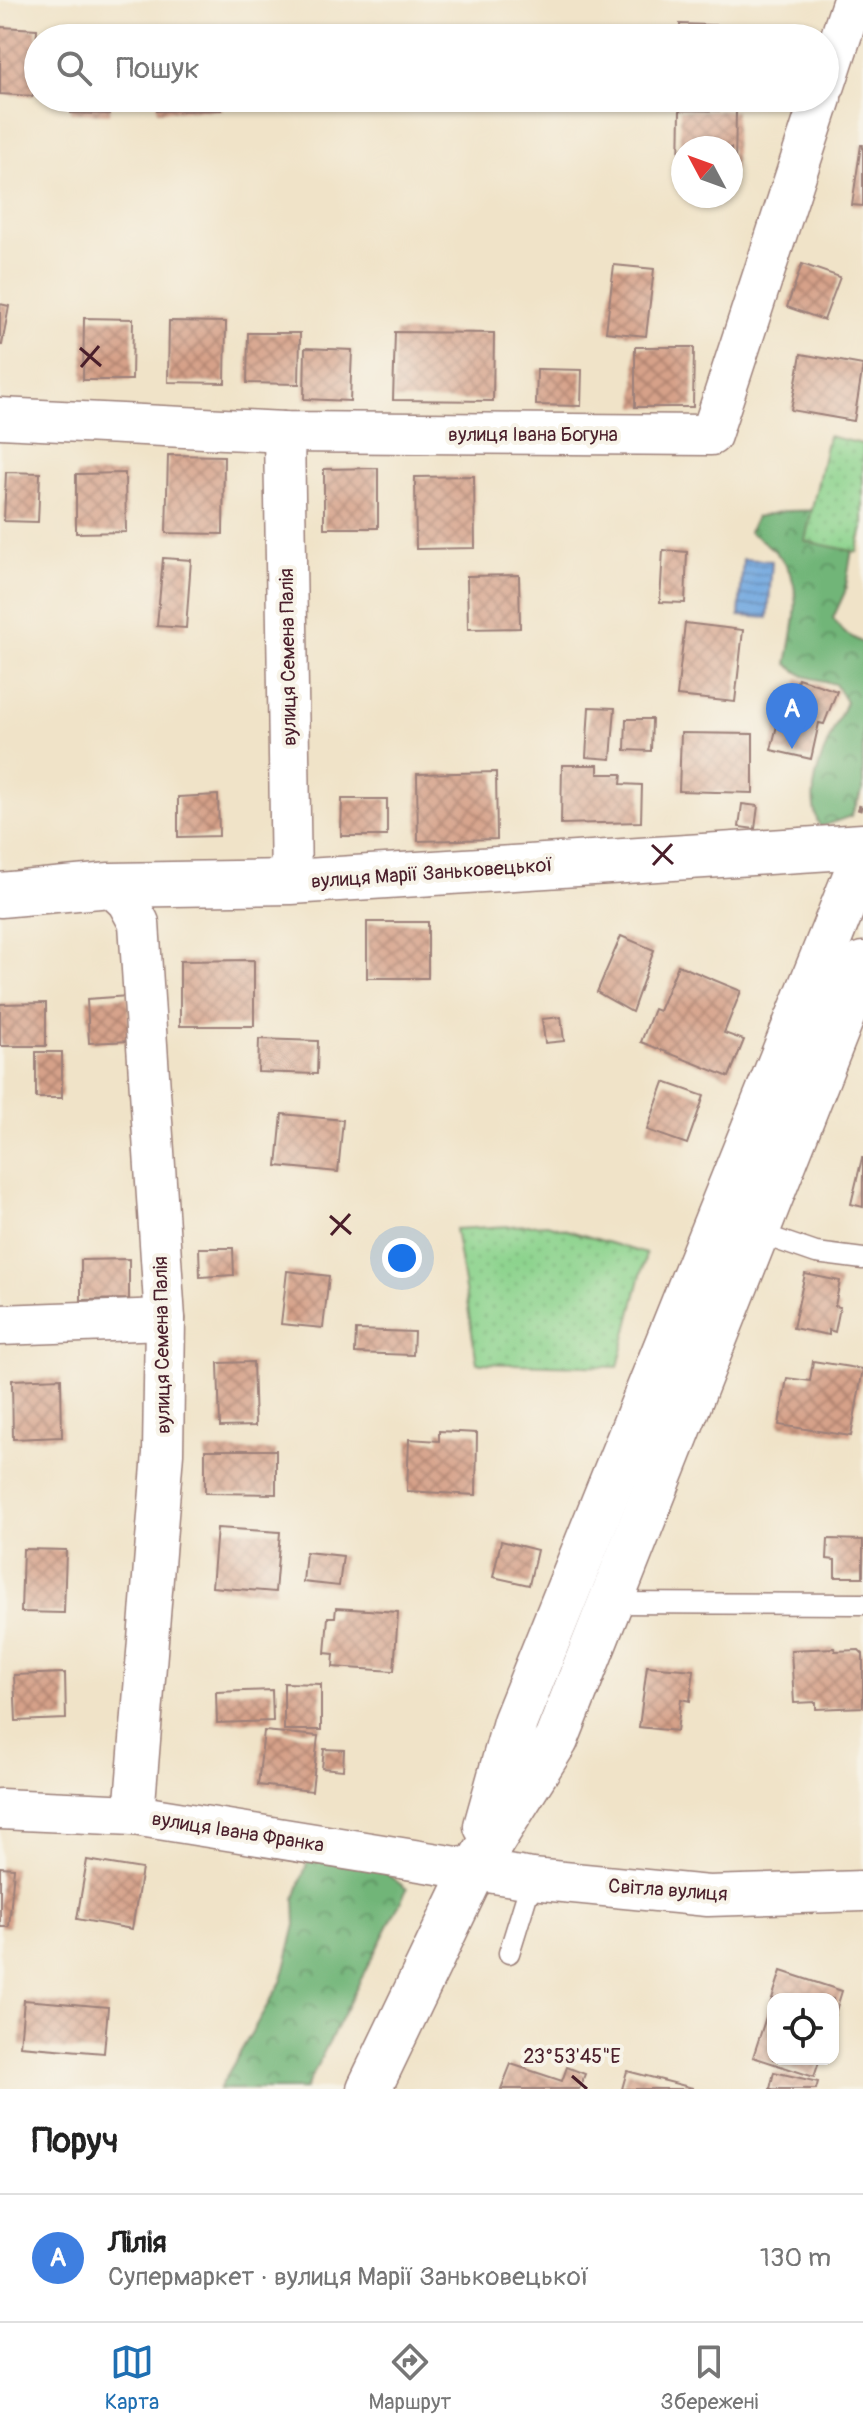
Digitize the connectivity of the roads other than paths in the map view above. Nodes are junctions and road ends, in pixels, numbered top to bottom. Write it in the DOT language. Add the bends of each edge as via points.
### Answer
graph roads {
  1 [pos="853,0"];
  2 [pos="839,42"];
  3 [pos="816,112"];
  4 [pos="0,418"];
  5 [pos="284,432"];
  6 [pos="863,846"];
  7 [pos="863,856"];
  8 [pos="291,882"];
  9 [pos="110,885"];
  10 [pos="0,895"];
  11 [pos="863,964"];
  12 [pos="758,1233"];
  13 [pos="863,1259"];
  14 [pos="165,1319"];
  15 [pos="0,1325"];
  16 [pos="611,1603"];
  17 [pos="863,1604"];
  18 [pos="0,1809"];
  19 [pos="134,1815"];
  20 [pos="474,1870"];
  21 [pos="532,1879"];
  22 [pos="863,1891"];
  23 [pos="509,1953"];
  24 [pos="369,2089"];
  1 -- 2 [label="street"];
  3 -- 5 [label="street, вулиця Івана Богуна" via="711,435"];
  4 -- 5 [label="street, вулиця Івана Богуна"];
  5 -- 8 [label="street, вулиця Семена Палія"];
  6 -- 8 [label="main road, вулиця Марії Заньковецької"];
  7 -- 20 [label="main road" via="515,1722"];
  8 -- 9 [label="main road, вулиця Марії Заньковецької"];
  9 -- 10 [label="main road, вулиця Марії Заньковецької"];
  9 -- 14 [label="street, вулиця Семена Палія" via="139,923"];
  11 -- 12 [label="main road"];
  12 -- 13 [label="lane" via="816,1253"];
  12 -- 16 [label="main road"];
  14 -- 15 [label="street"];
  14 -- 19 [label="street, вулиця Семена Палія" via="163,1453"];
  16 -- 17 [label="lane"];
  16 -- 20 [label="main road" via="556,1740"];
  18 -- 19 [label="street, вулиця Івана Франка"];
  19 -- 20 [label="street, вулиця Івана Франка"];
  20 -- 21 [label="street, Світла вулиця"];
  20 -- 24 [label="main road"];
  21 -- 22 [label="street, Світла вулиця" via="708,1896"];
  21 -- 23 [label="lane"];
}
